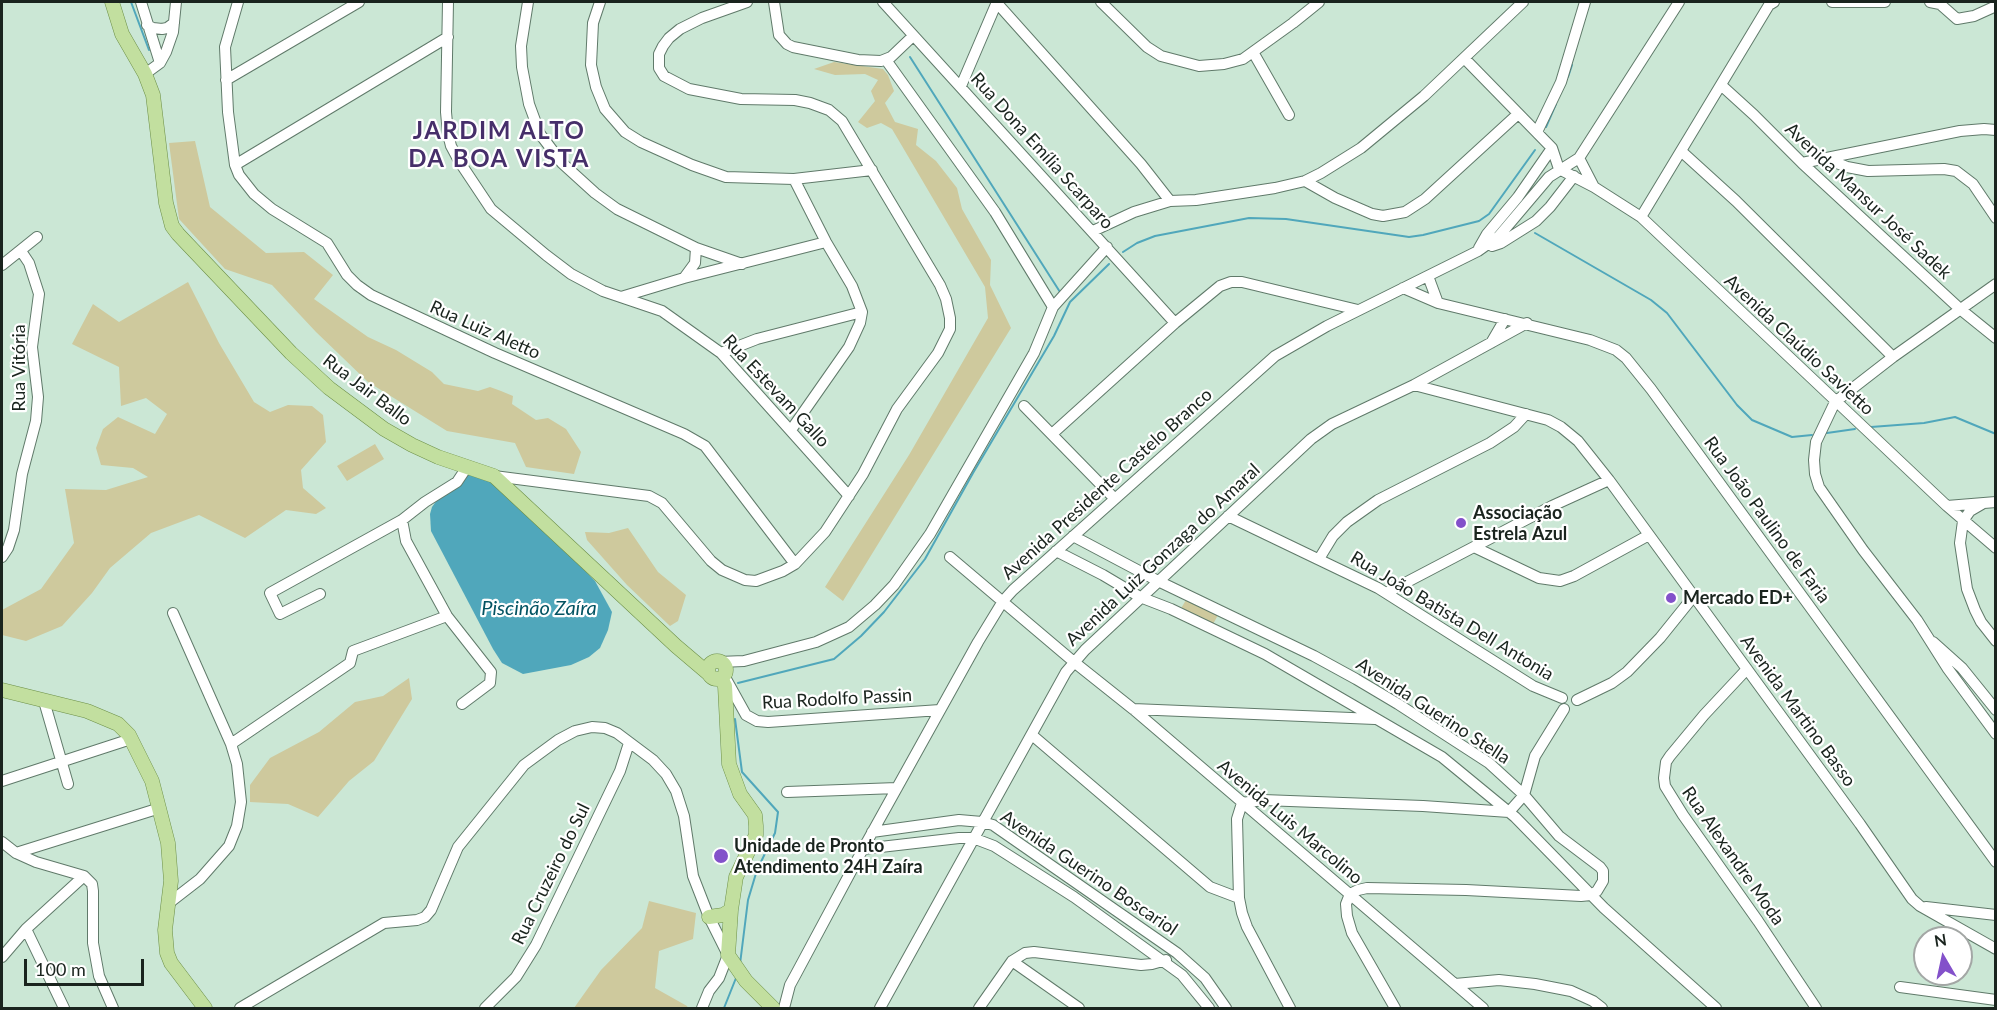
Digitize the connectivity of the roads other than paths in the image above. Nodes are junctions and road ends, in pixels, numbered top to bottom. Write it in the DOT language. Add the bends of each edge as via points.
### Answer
graph roads {
  1 [pos="112,2"];
  2 [pos="141,2"];
  3 [pos="176,2"];
  4 [pos="238,2"];
  5 [pos="359,2"];
  6 [pos="448,2"];
  7 [pos="528,2"];
  8 [pos="600,2"];
  9 [pos="747,2"];
  10 [pos="774,2"];
  11 [pos="883,2"];
  12 [pos="997,2"];
  13 [pos="1101,2"];
  14 [pos="1318,2"];
  15 [pos="1523,2"];
  16 [pos="1586,2"];
  17 [pos="1679,2"];
  18 [pos="1832,2"];
  19 [pos="1885,2"];
  20 [pos="1930,2"];
  21 [pos="1768,3"];
  22 [pos="1995,6"];
  23 [pos="174,23"];
  24 [pos="147,25"];
  25 [pos="448,36"];
  26 [pos="913,36"];
  27 [pos="1253,52"];
  28 [pos="1465,59"];
  29 [pos="886,60"];
  30 [pos="160,63"];
  31 [pos="145,74"];
  32 [pos="226,80"];
  33 [pos="1721,85"];
  34 [pos="961,86"];
  35 [pos="1518,114"];
  36 [pos="1289,115"];
  37 [pos="1995,130"];
  38 [pos="1536,132"];
  39 [pos="1552,148"];
  40 [pos="1681,151"];
  41 [pos="1579,158"];
  42 [pos="1823,158"];
  43 [pos="1802,164"];
  44 [pos="236,165"];
  45 [pos="1559,169"];
  46 [pos="872,170"];
  47 [pos="1574,176"];
  48 [pos="794,179"];
  49 [pos="1305,181"];
  50 [pos="1594,187"];
  51 [pos="1170,201"];
  52 [pos="1641,217"];
  53 [pos="1995,218"];
  54 [pos="1093,231"];
  55 [pos="38,237"];
  56 [pos="826,242"];
  57 [pos="1107,247"];
  58 [pos="696,248"];
  59 [pos="21,251"];
  60 [pos="1478,251"];
  61 [pos="741,264"];
  62 [pos="2,265"];
  63 [pos="1428,276"];
  64 [pos="684,278"];
  65 [pos="666,284"];
  66 [pos="1995,284"];
  67 [pos="1403,288"];
  68 [pos="621,297"];
  69 [pos="1438,303"];
  70 [pos="646,304"];
  71 [pos="1053,307"];
  72 [pos="1960,309"];
  73 [pos="1358,310"];
  74 [pos="862,312"];
  75 [pos="1505,319"];
  76 [pos="1175,323"];
  77 [pos="1527,323"];
  78 [pos="1995,338"];
  79 [pos="1491,344"];
  80 [pos="721,353"];
  81 [pos="1893,357"];
  82 [pos="1414,385"];
  83 [pos="1835,402"];
  84 [pos="1024,406"];
  85 [pos="1526,414"];
  86 [pos="791,430"];
  87 [pos="1052,434"];
  88 [pos="467,467"];
  89 [pos="494,476"];
  90 [pos="1609,480"];
  91 [pos="849,496"];
  92 [pos="1114,498"];
  93 [pos="1995,502"];
  94 [pos="1982,504"];
  95 [pos="1947,506"];
  96 [pos="1228,516"];
  97 [pos="402,520"];
  98 [pos="1963,521"];
  99 [pos="1649,535"];
  100 [pos="1073,536"];
  101 [pos="1474,547"];
  102 [pos="1995,548"];
  103 [pos="1056,551"];
  104 [pos="2,557"];
  105 [pos="950,557"];
  106 [pos="1318,559"];
  107 [pos="795,564"];
  108 [pos="1158,580"];
  109 [pos="1386,593"];
  110 [pos="320,594"];
  111 [pos="1140,597"];
  112 [pos="1693,597"];
  113 [pos="1003,601"];
  114 [pos="173,614"];
  115 [pos="447,616"];
  116 [pos="1930,639"];
  117 [pos="1995,641"];
  118 [pos="1074,662"];
  119 [pos="1747,669"];
  120 [pos="718,672"];
  121 [pos="2,690"];
  122 [pos="44,701"];
  123 [pos="462,704"];
  124 [pos="1563,704"];
  125 [pos="1133,709"];
  126 [pos="940,710"];
  127 [pos="1995,710"];
  128 [pos="1378,719"];
  129 [pos="1995,734"];
  130 [pos="1032,735"];
  131 [pos="131,739"];
  132 [pos="231,744"];
  133 [pos="629,744"];
  134 [pos="62,762"];
  135 [pos="2,781"];
  136 [pos="68,784"];
  137 [pos="897,788"];
  138 [pos="787,792"];
  139 [pos="1524,795"];
  140 [pos="1242,803"];
  141 [pos="160,808"];
  142 [pos="1509,812"];
  143 [pos="982,822"];
  144 [pos="872,832"];
  145 [pos="973,838"];
  146 [pos="2,842"];
  147 [pos="863,849"];
  148 [pos="16,853"];
  149 [pos="1995,862"];
  150 [pos="84,876"];
  151 [pos="1350,894"];
  152 [pos="1591,895"];
  153 [pos="1239,898"];
  154 [pos="169,903"];
  155 [pos="1920,906"];
  156 [pos="731,910"];
  157 [pos="1995,915"];
  158 [pos="709,916"];
  159 [pos="26,929"];
  160 [pos="1995,949"];
  161 [pos="1177,953"];
  162 [pos="728,955"];
  163 [pos="2,957"];
  164 [pos="1012,961"];
  165 [pos="1164,962"];
  166 [pos="1455,984"];
  167 [pos="1900,987"];
  168 [pos="1995,999"];
  169 [pos="64,1008"];
  170 [pos="113,1008"];
  171 [pos="205,1008"];
  172 [pos="240,1008"];
  173 [pos="485,1008"];
  174 [pos="702,1008"];
  175 [pos="772,1008"];
  176 [pos="784,1008"];
  177 [pos="880,1008"];
  178 [pos="979,1008"];
  179 [pos="1079,1008"];
  180 [pos="1209,1008"];
  181 [pos="1226,1008"];
  182 [pos="1290,1008"];
  183 [pos="1395,1008"];
  184 [pos="1483,1008"];
  185 [pos="1602,1008"];
  186 [pos="1716,1008"];
  187 [pos="1816,1008"];
  1 -- 31 [label="main road, Rua Jair Ballo" via="122,34"];
  2 -- 24 [label="street"];
  3 -- 23 [label="street"];
  4 -- 32 [label="street, Rua Luiz Aletto" via="225,47"];
  5 -- 32 [label="street"];
  6 -- 25 [label="street, Rua Estevam Gallo"];
  7 -- 58 [label="street" via="522,67 534,122 549,146 576,176 617,209"];
  8 -- 48 [label="street" via="593,23 591,65 605,109 624,132 722,176"];
  9 -- 46 [label="street" via="702,18 669,38 659,54 659,68 664,76 689,89 715,95 795,100 823,107 842,121"];
  10 -- 29 [label="street" via="776,27 786,44 858,60"];
  11 -- 26 [label="street, Rua Dona Emília Scarparo"];
  12 -- 34 [label="street"];
  12 -- 51 [label="street"];
  13 -- 27 [label="street" via="1147,47 1175,61 1212,66 1243,59"];
  14 -- 27 [label="street"];
  15 -- 28 [label="street"];
  16 -- 38 [label="street" via="1561,82"];
  17 -- 41 [label="street, Avenida Presidente Castelo Branco"];
  18 -- 19 [label="street"];
  20 -- 22 [label="street" via="1940,4 1957,19"];
  21 -- 33 [label="street"];
  23 -- 24 [label="street" via="162,29"];
  23 -- 30 [label="street"];
  24 -- 30 [label="street"];
  25 -- 44 [label="street"];
  25 -- 68 [label="street, Rua Estevam Gallo" via="448,134 472,182 491,209 546,255 588,285"];
  26 -- 29 [label="street"];
  26 -- 34 [label="street, Rua Dona Emília Scarparo"];
  27 -- 36 [label="street"];
  28 -- 35 [label="street"];
  28 -- 49 [label="street" via="1361,148"];
  29 -- 71 [label="street" via="995,212"];
  30 -- 31 [label="street"];
  31 -- 88 [label="main road, Rua Jair Ballo" via="153,95 166,203 178,234 329,388 384,429"];
  32 -- 44 [label="street, Rua Luiz Aletto"];
  33 -- 40 [label="street"];
  33 -- 43 [label="street, Avenida Mansur José Sadek"];
  34 -- 54 [label="street, Rua Dona Emília Scarparo"];
  35 -- 38 [label="street"];
  35 -- 49 [label="street" via="1425,199 1405,212 1372,214"];
  37 -- 42 [label="street" via="1960,131"];
  38 -- 39 [label="street"];
  39 -- 45 [label="street"];
  39 -- 60 [label="street"];
  40 -- 52 [label="street"];
  40 -- 81 [label="street"];
  41 -- 45 [label="street, Avenida Presidente Castelo Branco"];
  41 -- 50 [label="street"];
  42 -- 43 [label="street"];
  42 -- 53 [label="street" via="1868,171 1956,171 1973,184"];
  43 -- 72 [label="street, Avenida Mansur José Sadek"];
  44 -- 107 [label="street, Rua Luiz Aletto" via="254,194 327,243 347,275 371,295 705,446"];
  45 -- 47 [label="street, Avenida Claúdio Savietto"];
  45 -- 60 [label="street, Avenida Presidente Castelo Branco" via="1499,236"];
  46 -- 48 [label="street"];
  46 -- 91 [label="street" via="940,285 949,309 950,329 938,353 897,409"];
  47 -- 50 [label="street, Avenida Claúdio Savietto"];
  47 -- 60 [label="street, Avenida Presidente Castelo Branco" via="1536,221 1500,243"];
  48 -- 56 [label="street"];
  49 -- 51 [label="street"];
  50 -- 52 [label="street, Avenida Claúdio Savietto"];
  51 -- 54 [label="street"];
  52 -- 83 [label="street, Avenida Claúdio Savietto"];
  54 -- 57 [label="street, Rua Dona Emília Scarparo"];
  55 -- 59 [label="street"];
  56 -- 61 [label="street"];
  56 -- 74 [label="street"];
  57 -- 71 [label="street"];
  57 -- 76 [label="street, Rua Dona Emília Scarparo"];
  58 -- 61 [label="street"];
  58 -- 64 [label="street" via="695,263"];
  59 -- 62 [label="street"];
  59 -- 104 [label="street, Rua Vitória" via="39,294 32,347 38,397 14,530"];
  60 -- 63 [label="street, Avenida Presidente Castelo Branco"];
  61 -- 64 [label="street"];
  63 -- 67 [label="street, Avenida Presidente Castelo Branco"];
  63 -- 69 [label="street"];
  64 -- 65 [label="street"];
  65 -- 68 [label="street"];
  65 -- 70 [label="street"];
  66 -- 72 [label="street"];
  67 -- 69 [label="street, Rua João Paulino de Faria"];
  67 -- 73 [label="street, Avenida Presidente Castelo Branco"];
  68 -- 70 [label="street, Rua Estevam Gallo"];
  69 -- 75 [label="street, Rua João Paulino de Faria"];
  70 -- 80 [label="street, Rua Estevam Gallo"];
  71 -- 120 [label="street" via="1034,353 930,534 894,585 849,627 816,642"];
  72 -- 78 [label="street, Avenida Mansur José Sadek"];
  72 -- 81 [label="street"];
  73 -- 76 [label="street" via="1231,282 1211,292"];
  73 -- 92 [label="street, Avenida Presidente Castelo Branco" via="1275,356"];
  74 -- 80 [label="street" via="757,339"];
  74 -- 86 [label="street" via="849,347"];
  75 -- 77 [label="street, Rua João Paulino de Faria"];
  75 -- 79 [label="street"];
  76 -- 87 [label="street"];
  77 -- 79 [label="street, Avenida Luiz Gonzaga do Amaral"];
  77 -- 149 [label="street, Rua João Paulino de Faria" via="1590,340 1616,351 1632,364"];
  79 -- 82 [label="street, Avenida Luiz Gonzaga do Amaral"];
  80 -- 86 [label="street, Rua Estevam Gallo"];
  81 -- 83 [label="street"];
  82 -- 85 [label="street, Avenida Martino Basso"];
  82 -- 96 [label="street, Avenida Luiz Gonzaga do Amaral" via="1338,421 1311,439"];
  83 -- 95 [label="street, Avenida Claúdio Savietto"];
  83 -- 116 [label="street" via="1816,442 1815,474 1819,487"];
  84 -- 87 [label="street"];
  85 -- 90 [label="street, Avenida Martino Basso" via="1561,426"];
  85 -- 106 [label="street" via="1514,428 1490,443 1378,500 1340,529"];
  86 -- 91 [label="street, Rua Estevam Gallo"];
  87 -- 92 [label="street"];
  88 -- 89 [label="main road, Rua Jair Ballo"];
  88 -- 97 [label="street" via="457,483"];
  89 -- 107 [label="street" via="649,496 662,504 716,566 745,580 756,581"];
  89 -- 120 [label="main road, Rua Jair Ballo" via="681,650"];
  90 -- 99 [label="street, Avenida Martino Basso"];
  90 -- 101 [label="street"];
  91 -- 107 [label="street" via="825,532"];
  92 -- 100 [label="street, Avenida Presidente Castelo Branco"];
  93 -- 94 [label="street"];
  94 -- 95 [label="street"];
  94 -- 98 [label="street"];
  95 -- 98 [label="street, Avenida Claúdio Savietto"];
  96 -- 106 [label="street, Rua João Batista Dell Antonia"];
  96 -- 108 [label="street, Avenida Luiz Gonzaga do Amaral"];
  97 -- 110 [label="street" via="270,593 280,614"];
  97 -- 115 [label="street" via="406,541"];
  98 -- 102 [label="street, Avenida Claúdio Savietto"];
  98 -- 117 [label="street" via="1960,543 1967,589 1981,622"];
  99 -- 101 [label="street" via="1560,580 1539,578"];
  99 -- 112 [label="street, Avenida Martino Basso"];
  100 -- 103 [label="street, Avenida Presidente Castelo Branco"];
  100 -- 108 [label="street, Avenida Guerino Stella"];
  101 -- 109 [label="street"];
  103 -- 111 [label="street, Avenida Guerino Stella"];
  103 -- 113 [label="street, Avenida Presidente Castelo Branco"];
  105 -- 113 [label="street, Avenida Luis Marcolino"];
  106 -- 109 [label="street, Rua João Batista Dell Antonia"];
  108 -- 111 [label="street, Avenida Luiz Gonzaga do Amaral"];
  108 -- 139 [label="street, Avenida Guerino Stella" via="1356,679 1488,764"];
  109 -- 124 [label="street, Rua João Batista Dell Antonia"];
  111 -- 118 [label="street, Avenida Luiz Gonzaga do Amaral"];
  111 -- 128 [label="street, Avenida Guerino Stella" via="1264,654"];
  112 -- 119 [label="street, Avenida Martino Basso"];
  112 -- 124 [label="street" via="1627,672 1576,700 1565,695"];
  113 -- 118 [label="street, Avenida Luis Marcolino"];
  113 -- 126 [label="street, Avenida Presidente Castelo Branco"];
  114 -- 132 [label="street"];
  115 -- 123 [label="street" via="492,676 490,682"];
  115 -- 132 [label="street" via="353,651 350,663"];
  116 -- 127 [label="street" via="1962,668"];
  116 -- 129 [label="street"];
  118 -- 125 [label="street, Avenida Luis Marcolino"];
  118 -- 130 [label="street, Avenida Luiz Gonzaga do Amaral"];
  119 -- 155 [label="street, Avenida Martino Basso"];
  119 -- 187 [label="street, Rua Alexandre Moda" via="1670,756 1665,786"];
  120 -- 126 [label="street, Rua Rodolfo Passin" via="746,715 757,721"];
  120 -- 156 [label="main road" via="724,694 729,764 740,794 755,815 756,826 756,835 736,877"];
  121 -- 122 [label="main road"];
  122 -- 131 [label="main road" via="108,719"];
  122 -- 134 [label="street"];
  124 -- 139 [label="street" via="1534,756"];
  125 -- 128 [label="street"];
  125 -- 140 [label="street, Avenida Luis Marcolino"];
  126 -- 137 [label="street, Avenida Presidente Castelo Branco"];
  128 -- 142 [label="street, Avenida Guerino Stella" via="1442,757"];
  130 -- 143 [label="street, Avenida Luiz Gonzaga do Amaral"];
  130 -- 153 [label="street" via="1210,888"];
  131 -- 134 [label="street"];
  131 -- 141 [label="main road"];
  132 -- 154 [label="street" via="240,783 237,826 229,846 215,863"];
  133 -- 158 [label="street" via="653,760 676,791 693,876"];
  133 -- 172 [label="street" via="616,733 592,727 575,731 543,750 524,765 458,846 425,917 384,923"];
  133 -- 173 [label="street, Rua Cruzeiro do Sul" via="620,771 536,945 516,977"];
  134 -- 135 [label="street"];
  134 -- 136 [label="street"];
  137 -- 138 [label="street"];
  137 -- 144 [label="street, Avenida Presidente Castelo Branco"];
  139 -- 142 [label="street"];
  139 -- 152 [label="street, Avenida Guerino Stella" via="1559,836 1604,871 1601,886"];
  140 -- 142 [label="street" via="1274,800"];
  140 -- 151 [label="street, Avenida Luis Marcolino"];
  140 -- 153 [label="street" via="1237,819"];
  141 -- 148 [label="street"];
  141 -- 154 [label="main road" via="169,852"];
  142 -- 152 [label="street, Avenida Guerino Stella"];
  143 -- 144 [label="street, Avenida Guerino Boscariol" via="959,820"];
  143 -- 145 [label="street, Avenida Luiz Gonzaga do Amaral"];
  143 -- 161 [label="street, Avenida Guerino Boscariol" via="1003,831"];
  144 -- 147 [label="street, Avenida Presidente Castelo Branco"];
  145 -- 147 [label="street, Avenida Guerino Boscariol"];
  145 -- 165 [label="street, Avenida Guerino Boscariol" via="994,846 1074,897"];
  145 -- 177 [label="street, Avenida Luiz Gonzaga do Amaral"];
  146 -- 148 [label="street"];
  147 -- 176 [label="street, Avenida Presidente Castelo Branco" via="790,985"];
  148 -- 150 [label="street"];
  150 -- 159 [label="street"];
  150 -- 170 [label="street" via="92,884 93,943 99,976"];
  151 -- 152 [label="street" via="1367,888"];
  151 -- 166 [label="street, Avenida Luis Marcolino"];
  151 -- 183 [label="street" via="1346,904 1352,933"];
  152 -- 186 [label="street"];
  153 -- 182 [label="street" via="1247,927"];
  154 -- 171 [label="main road" via="167,952"];
  155 -- 157 [label="street"];
  155 -- 160 [label="street, Avenida Martino Basso"];
  156 -- 158 [label="main road"];
  156 -- 162 [label="main road"];
  158 -- 162 [label="street"];
  159 -- 163 [label="street"];
  159 -- 169 [label="street"];
  161 -- 165 [label="street"];
  161 -- 181 [label="street, Avenida Guerino Boscariol" via="1205,978"];
  162 -- 174 [label="street"];
  162 -- 175 [label="main road"];
  164 -- 165 [label="street" via="1034,952 1141,965"];
  164 -- 178 [label="street"];
  164 -- 179 [label="street"];
  165 -- 180 [label="street, Avenida Guerino Boscariol" via="1182,975"];
  166 -- 184 [label="street, Avenida Luis Marcolino"];
  166 -- 185 [label="street" via="1499,980 1535,984 1571,991"];
  167 -- 168 [label="street"];
}
